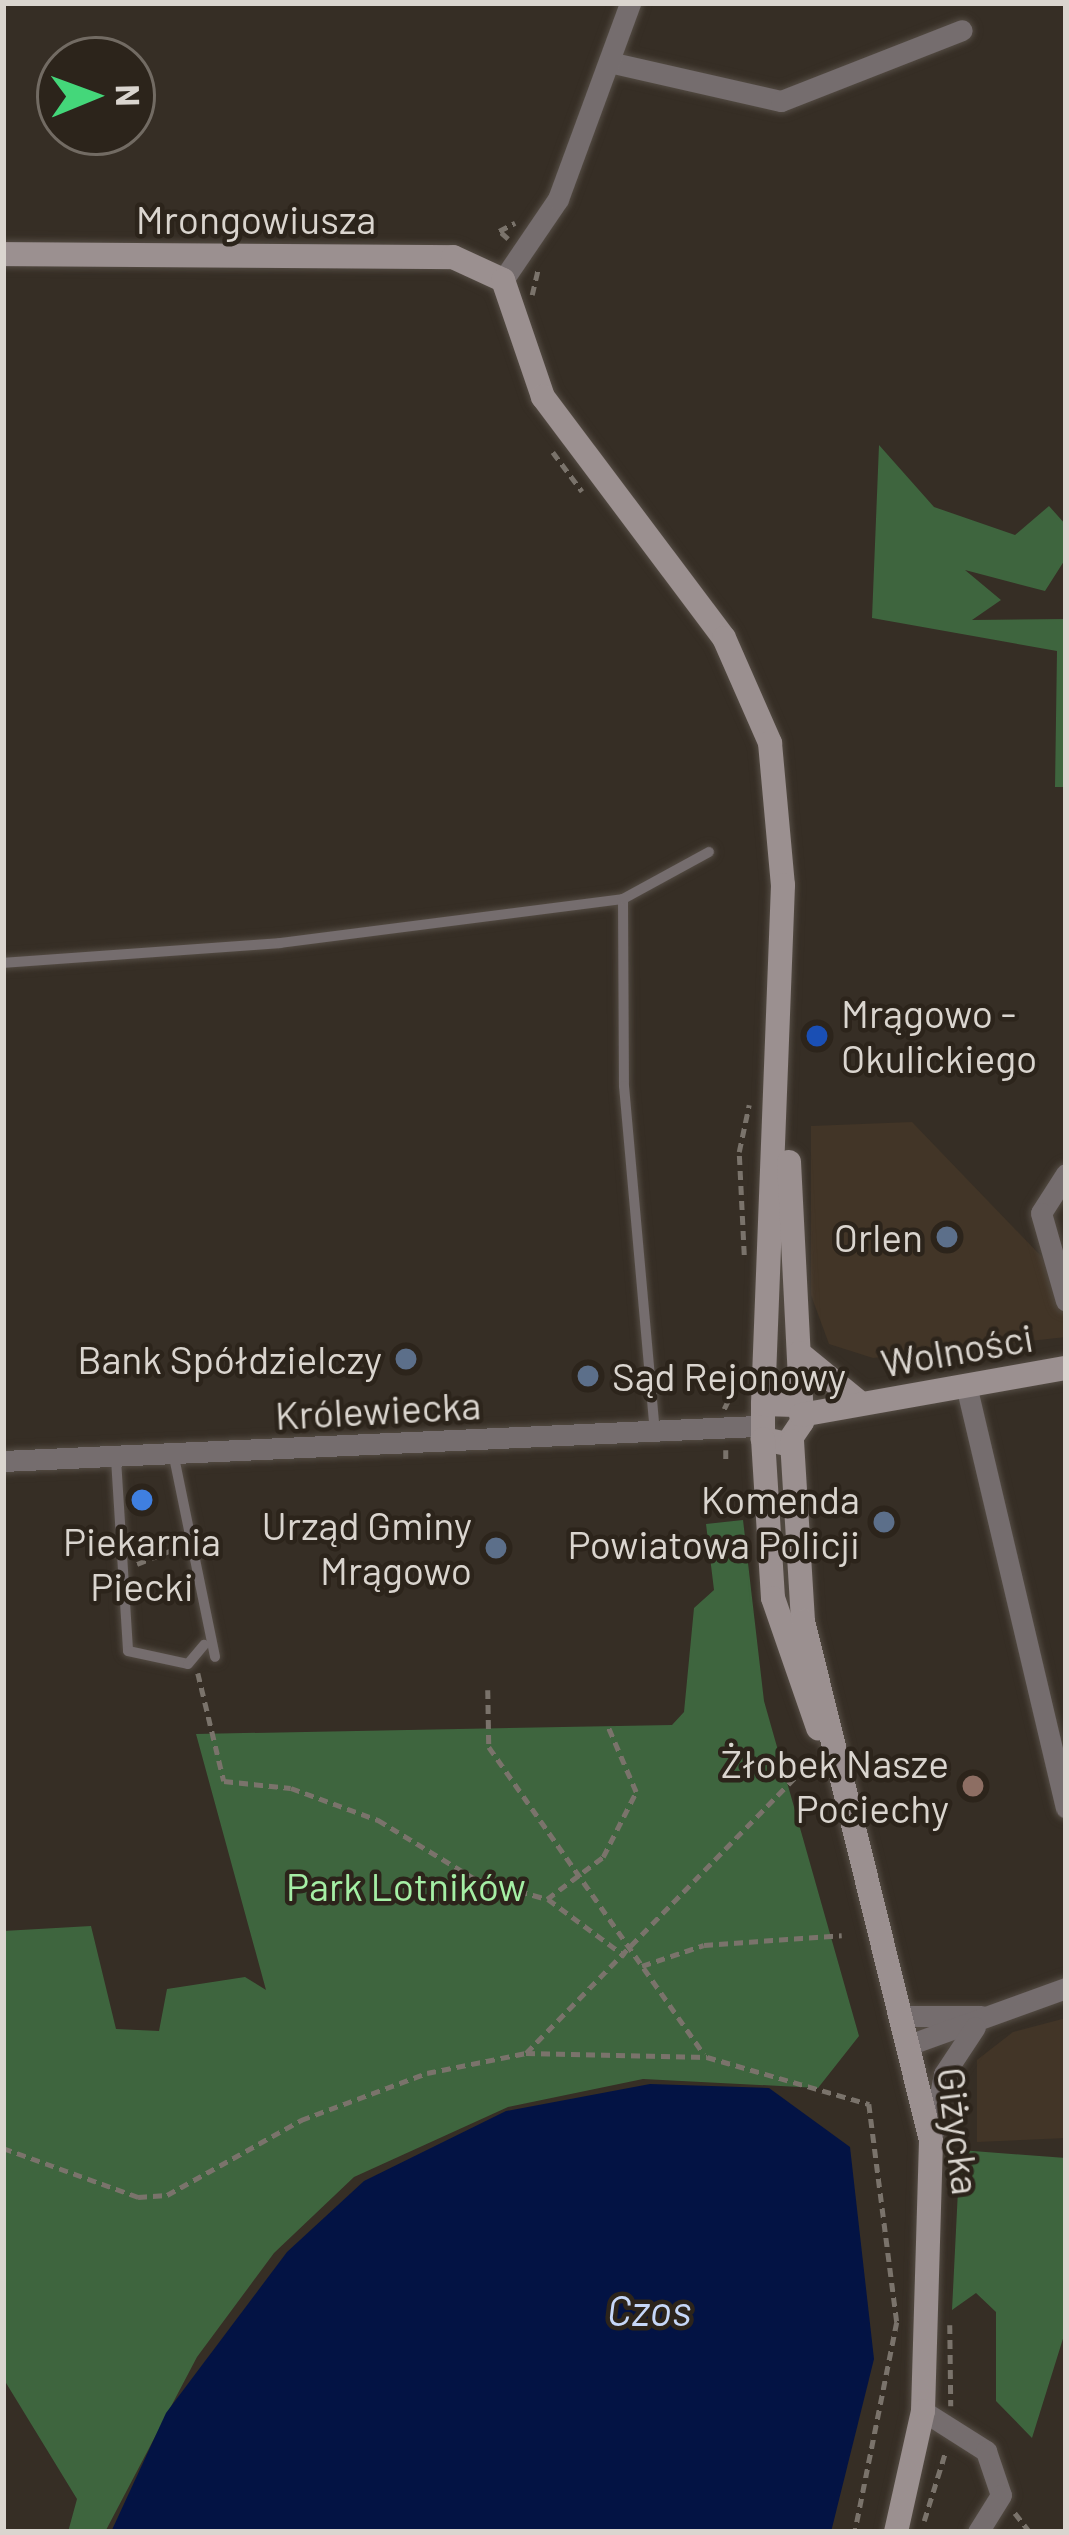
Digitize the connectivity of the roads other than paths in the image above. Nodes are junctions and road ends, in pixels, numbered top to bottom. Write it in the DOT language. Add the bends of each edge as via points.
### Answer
graph roads {
  1 [pos="630,3"];
  2 [pos="962,30"];
  3 [pos="609,62"];
  4 [pos="3,254"];
  5 [pos="503,280"];
  6 [pos="709,852"];
  7 [pos="622,899"];
  8 [pos="3,963"];
  9 [pos="781,1058"];
  10 [pos="1066,1174"];
  11 [pos="1066,1301"];
  12 [pos="799,1353"];
  13 [pos="1066,1368"];
  14 [pos="966,1385"];
  15 [pos="860,1403"];
  16 [pos="798,1410"];
  17 [pos="756,1431"];
  18 [pos="655,1433"];
  19 [pos="792,1441"];
  20 [pos="174,1457"];
  21 [pos="116,1459"];
  22 [pos="3,1461"];
  23 [pos="204,1645"];
  24 [pos="215,1657"];
  25 [pos="828,1747"];
  26 [pos="1066,1807"];
  27 [pos="1066,1988"];
  28 [pos="903,2016"];
  29 [pos="981,2016"];
  30 [pos="911,2044"];
  31 [pos="931,2141"];
  32 [pos="923,2411"];
  33 [pos="896,2532"];
  34 [pos="978,2532"];
  1 -- 3 [label="street"];
  2 -- 3 [label="street" via="781,101"];
  3 -- 5 [label="street" via="539,232"];
  4 -- 5 [label="street, Mrongowiusza" via="437,256"];
  5 -- 9 [label="street" via="572,446 705,611 752,688 782,835"];
  6 -- 7 [label="lane"];
  7 -- 8 [label="lane"];
  7 -- 18 [label="lane" via="624,1087"];
  9 -- 12 [label="street"];
  9 -- 17 [label="street, Giżycka"];
  10 -- 11 [label="street" via="1040,1213"];
  12 -- 15 [label="street, Wolności"];
  12 -- 16 [label="street"];
  13 -- 14 [label="street, Wolności"];
  14 -- 15 [label="street, Wolności"];
  14 -- 26 [label="street"];
  15 -- 16 [label="street, Wolności"];
  16 -- 17 [label="street, Wolności"];
  16 -- 19 [label="street"];
  17 -- 18 [label="street, Królewiecka"];
  17 -- 19 [label="street"];
  17 -- 25 [label="street, Giżycka" via="773,1598"];
  18 -- 20 [label="street, Królewiecka"];
  19 -- 25 [label="street, Giżycka" via="794,1561"];
  20 -- 21 [label="street, Królewiecka"];
  20 -- 23 [label="lane"];
  21 -- 22 [label="street, Królewiecka"];
  21 -- 23 [label="lane" via="133,1658 188,1664"];
  23 -- 24 [label="lane"];
  25 -- 28 [label="street, Giżycka"];
  27 -- 29 [label="street"];
  28 -- 29 [label="street"];
  28 -- 30 [label="street, Giżycka"];
  29 -- 30 [label="street" via="953,2037"];
  29 -- 31 [label="street" via="944,2074"];
  30 -- 31 [label="street, Giżycka"];
  31 -- 32 [label="street, Giżycka"];
  32 -- 33 [label="street, Giżycka"];
  32 -- 34 [label="street" via="986,2452 1001,2495"];
}
